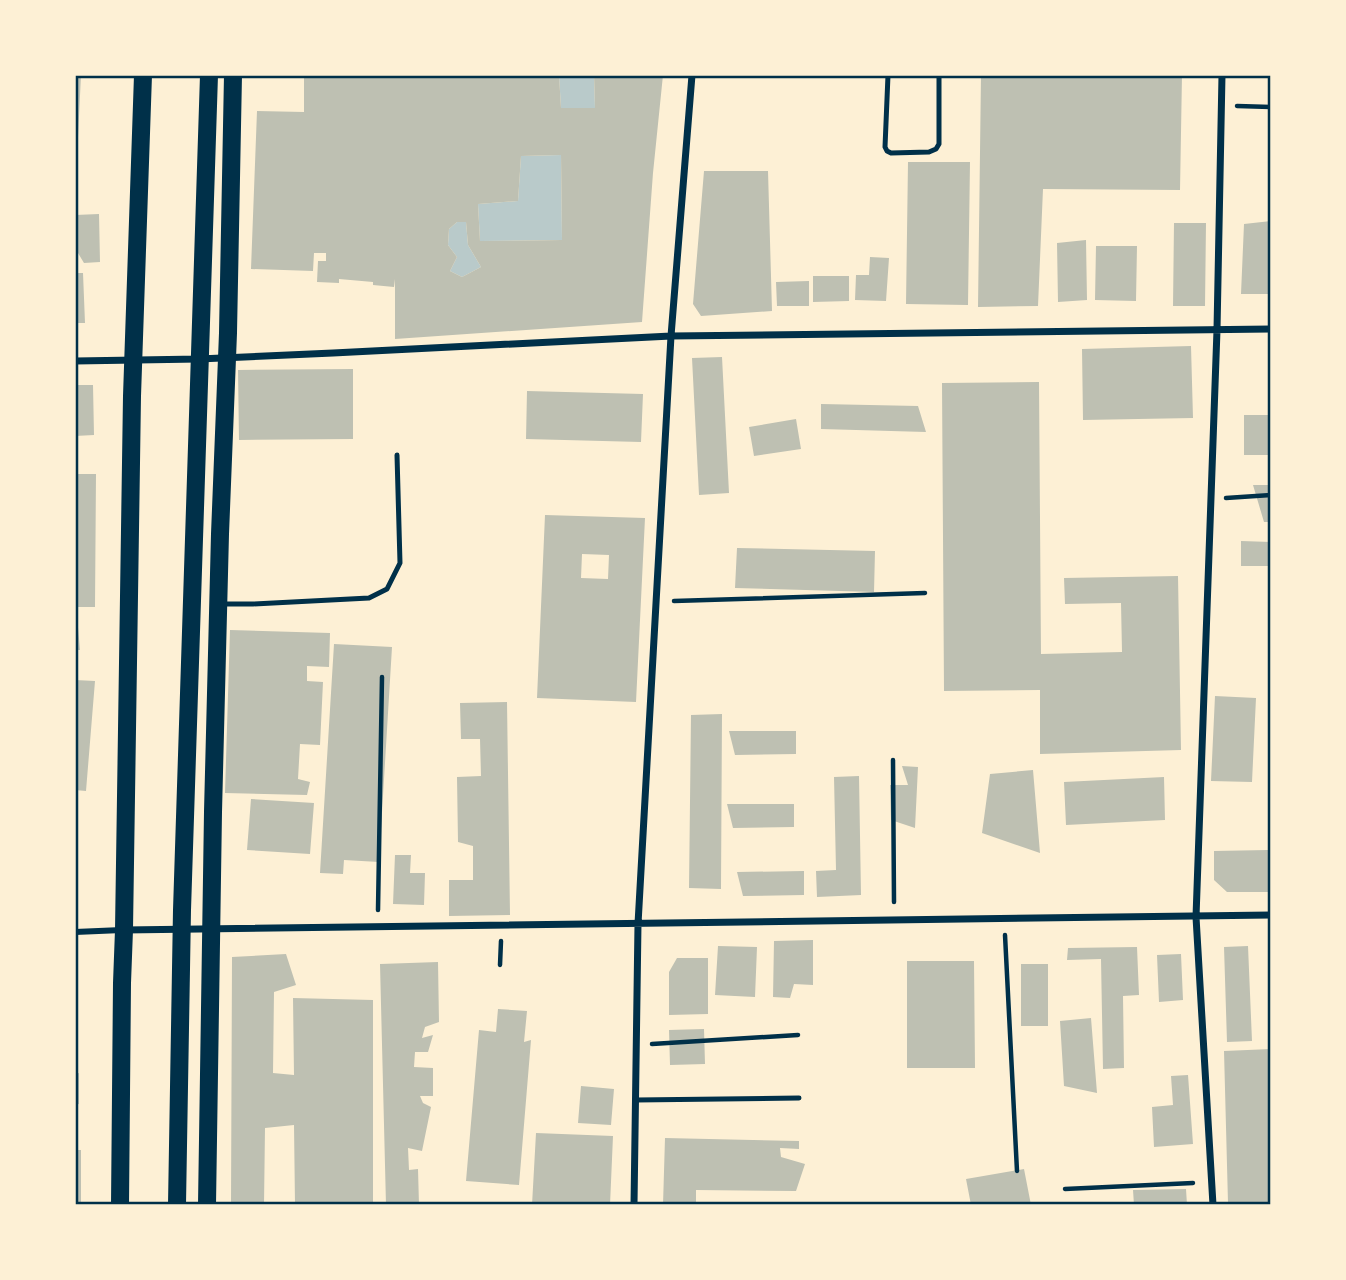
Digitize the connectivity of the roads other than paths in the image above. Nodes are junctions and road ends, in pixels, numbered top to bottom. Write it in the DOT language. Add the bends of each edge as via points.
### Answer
graph roads {
  1 [pos="143,75"];
  2 [pos="209,75"];
  3 [pos="233,75"];
  4 [pos="692,75"];
  5 [pos="888,75"];
  6 [pos="939,75"];
  7 [pos="1222,75"];
  8 [pos="1271,329"];
  9 [pos="1217,330"];
  10 [pos="671,336"];
  11 [pos="227,357"];
  12 [pos="126,359"];
  13 [pos="199,359"];
  14 [pos="75,361"];
  15 [pos="397,455"];
  16 [pos="219,604"];
  17 [pos="1271,915"];
  18 [pos="1196,917"];
  19 [pos="638,924"];
  20 [pos="183,928"];
  21 [pos="211,928"];
  22 [pos="124,930"];
  23 [pos="75,932"];
  24 [pos="799,1098"];
  25 [pos="636,1100"];
  26 [pos="120,1205"];
  27 [pos="177,1205"];
  28 [pos="207,1205"];
  29 [pos="634,1205"];
  30 [pos="1213,1205"];
  1 -- 12 [label="main road"];
  2 -- 13 [label="main road"];
  3 -- 11 [label="main road"];
  4 -- 10 [label="street"];
  5 -- 6 [label="lane" via="885,147 891,153 929,152 939,145"];
  7 -- 9 [label="street"];
  8 -- 9 [label="street"];
  9 -- 10 [label="street"];
  9 -- 18 [label="street"];
  10 -- 11 [label="street"];
  10 -- 19 [label="street"];
  11 -- 13 [label="street"];
  11 -- 16 [label="main road"];
  12 -- 13 [label="street"];
  12 -- 14 [label="street"];
  12 -- 22 [label="main road"];
  13 -- 20 [label="main road"];
  15 -- 16 [label="lane" via="400,563 387,589 369,598"];
  16 -- 21 [label="main road"];
  17 -- 18 [label="street"];
  18 -- 19 [label="street"];
  18 -- 30 [label="street"];
  19 -- 21 [label="street"];
  19 -- 25 [label="street"];
  20 -- 21 [label="street"];
  20 -- 22 [label="street"];
  20 -- 27 [label="main road"];
  21 -- 28 [label="main road"];
  22 -- 23 [label="street"];
  22 -- 26 [label="main road"];
  24 -- 25 [label="lane"];
  25 -- 29 [label="street"];
}
